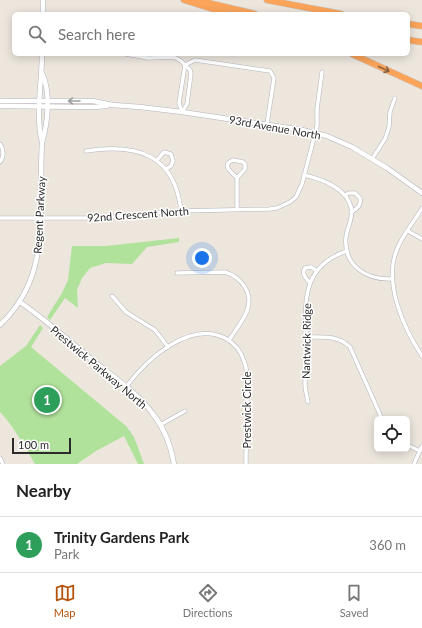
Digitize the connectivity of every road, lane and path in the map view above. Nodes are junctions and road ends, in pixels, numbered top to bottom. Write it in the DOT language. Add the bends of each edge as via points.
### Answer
graph roads {
  1 [pos="43,0"];
  2 [pos="184,0"];
  3 [pos="196,0"];
  4 [pos="267,0"];
  5 [pos="43,12"];
  6 [pos="223,12"];
  7 [pos="247,12"];
  8 [pos="330,12"];
  9 [pos="410,24"];
  10 [pos="422,26"];
  11 [pos="410,40"];
  12 [pos="422,42"];
  13 [pos="42,56"];
  14 [pos="137,56"];
  15 [pos="356,56"];
  16 [pos="185,65"];
  17 [pos="322,72"];
  18 [pos="42,73"];
  19 [pos="422,86"];
  20 [pos="395,98"];
  21 [pos="0,101"];
  22 [pos="39,104"];
  23 [pos="47,104"];
  24 [pos="0,106"];
  25 [pos="182,112"];
  26 [pos="267,124"];
  27 [pos="315,133"];
  28 [pos="42,142"];
  29 [pos="0,144"];
  30 [pos="86,151"];
  31 [pos="372,159"];
  32 [pos="157,160"];
  33 [pos="0,162"];
  34 [pos="166,169"];
  35 [pos="304,175"];
  36 [pos="237,178"];
  37 [pos="422,193"];
  38 [pos="345,195"];
  39 [pos="422,208"];
  40 [pos="237,209"];
  41 [pos="181,211"];
  42 [pos="351,212"];
  43 [pos="0,218"];
  44 [pos="41,218"];
  45 [pos="408,231"];
  46 [pos="422,239"];
  47 [pos="348,251"];
  48 [pos="317,271"];
  49 [pos="177,273"];
  50 [pos="392,279"];
  51 [pos="310,283"];
  52 [pos="112,296"];
  53 [pos="20,302"];
  54 [pos="0,325"];
  55 [pos="306,337"];
  56 [pos="229,340"];
  57 [pos="168,347"];
  58 [pos="422,356"];
  59 [pos="126,387"];
  60 [pos="308,402"];
  61 [pos="185,411"];
  62 [pos="381,416"];
  63 [pos="160,425"];
  64 [pos="410,446"];
  65 [pos="422,446"];
  66 [pos="420,451"];
  67 [pos="0,458"];
  68 [pos="3,464"];
  69 [pos="174,464"];
  70 [pos="246,464"];
  71 [pos="414,464"];
  1 -- 5 [label="street"];
  2 -- 6 [label="highway"];
  3 -- 7 [label="highway"];
  4 -- 8 [label="highway"];
  9 -- 10 [label="highway"];
  11 -- 12 [label="highway"];
  13 -- 18 [label="street"];
  14 -- 16 [label="street" via="174,57"];
  15 -- 19 [label="highway, one-way"];
  16 -- 25 [label="street" via="180,103"];
  16 -- 25 [label="street" via="191,74 187,104"];
  16 -- 26 [label="street" via="195,60 270,70 274,78"];
  17 -- 27 [label="street"];
  18 -- 22 [label="street, Regent Parkway"];
  18 -- 23 [label="street, Regent Parkway"];
  20 -- 31 [label="street" via="385,139"];
  21 -- 22 [label="street, 93rd Avenue North"];
  22 -- 23 [label="street, 93rd Avenue North"];
  22 -- 24 [label="street, 93rd Avenue North"];
  22 -- 28 [label="street, Regent Parkway"];
  23 -- 25 [label="street, 93rd Avenue North" via="93,101"];
  23 -- 28 [label="street, Regent Parkway"];
  25 -- 26 [label="street, 93rd Avenue North"];
  26 -- 27 [label="street, 93rd Avenue North"];
  27 -- 31 [label="street, 93rd Avenue North" via="341,142"];
  27 -- 35 [label="street"];
  28 -- 44 [label="street, Regent Parkway"];
  29 -- 33 [label="street" via="3,156"];
  30 -- 32 [label="street" via="105,148 128,150"];
  31 -- 37 [label="street, 93rd Avenue North"];
  32 -- 34 [label="street"];
  32 -- 34 [label="street" via="164,152 171,154 173,161"];
  34 -- 41 [label="street" via="179,194"];
  35 -- 38 [label="street" via="327,183"];
  35 -- 40 [label="street, 92nd Crescent North" via="296,197 290,202 277,208"];
  36 -- 36 [label="street" via="245,169 245,164 241,161 230,161 228,168"];
  36 -- 40 [label="street"];
  38 -- 42 [label="street"];
  38 -- 42 [label="street" via="355,193 360,198 359,207"];
  39 -- 45 [label="street"];
  40 -- 41 [label="street, 92nd Crescent North"];
  41 -- 44 [label="street, 92nd Crescent North" via="105,218"];
  42 -- 47 [label="street" via="346,238"];
  43 -- 44 [label="street, 92nd Crescent North"];
  44 -- 53 [label="street, Regent Parkway" via="38,258"];
  45 -- 46 [label="street"];
  45 -- 50 [label="street" via="396,252 392,265"];
  47 -- 48 [label="street, Nantwick Ridge" via="326,262"];
  47 -- 50 [label="street" via="354,265 366,274 380,279"];
  48 -- 51 [label="street, Nantwick Ridge"];
  48 -- 51 [label="street" via="311,267 305,268 304,276"];
  49 -- 56 [label="street" via="225,272 243,283 248,295 248,309"];
  50 -- 58 [label="street" via="404,324"];
  51 -- 55 [label="street, Nantwick Ridge" via="306,298"];
  52 -- 57 [label="street" via="126,312 155,330"];
  53 -- 54 [label="street, Regent Parkway"];
  53 -- 59 [label="street, Prestwick Parkway North"];
  55 -- 60 [label="street, Nantwick Ridge" via="305,386"];
  55 -- 62 [label="street" via="340,339 350,347"];
  56 -- 57 [label="street" via="204,333 187,337"];
  56 -- 70 [label="street, Prestwick Circle" via="240,352 246,368"];
  57 -- 59 [label="street" via="151,360"];
  59 -- 63 [label="street, Prestwick Parkway North" via="146,406"];
  61 -- 63 [label="street"];
  63 -- 69 [label="street, Prestwick Parkway North"];
  64 -- 66 [label="street"];
  65 -- 66 [label="street"];
  66 -- 71 [label="street"];
  67 -- 68 [label="street"];
}
